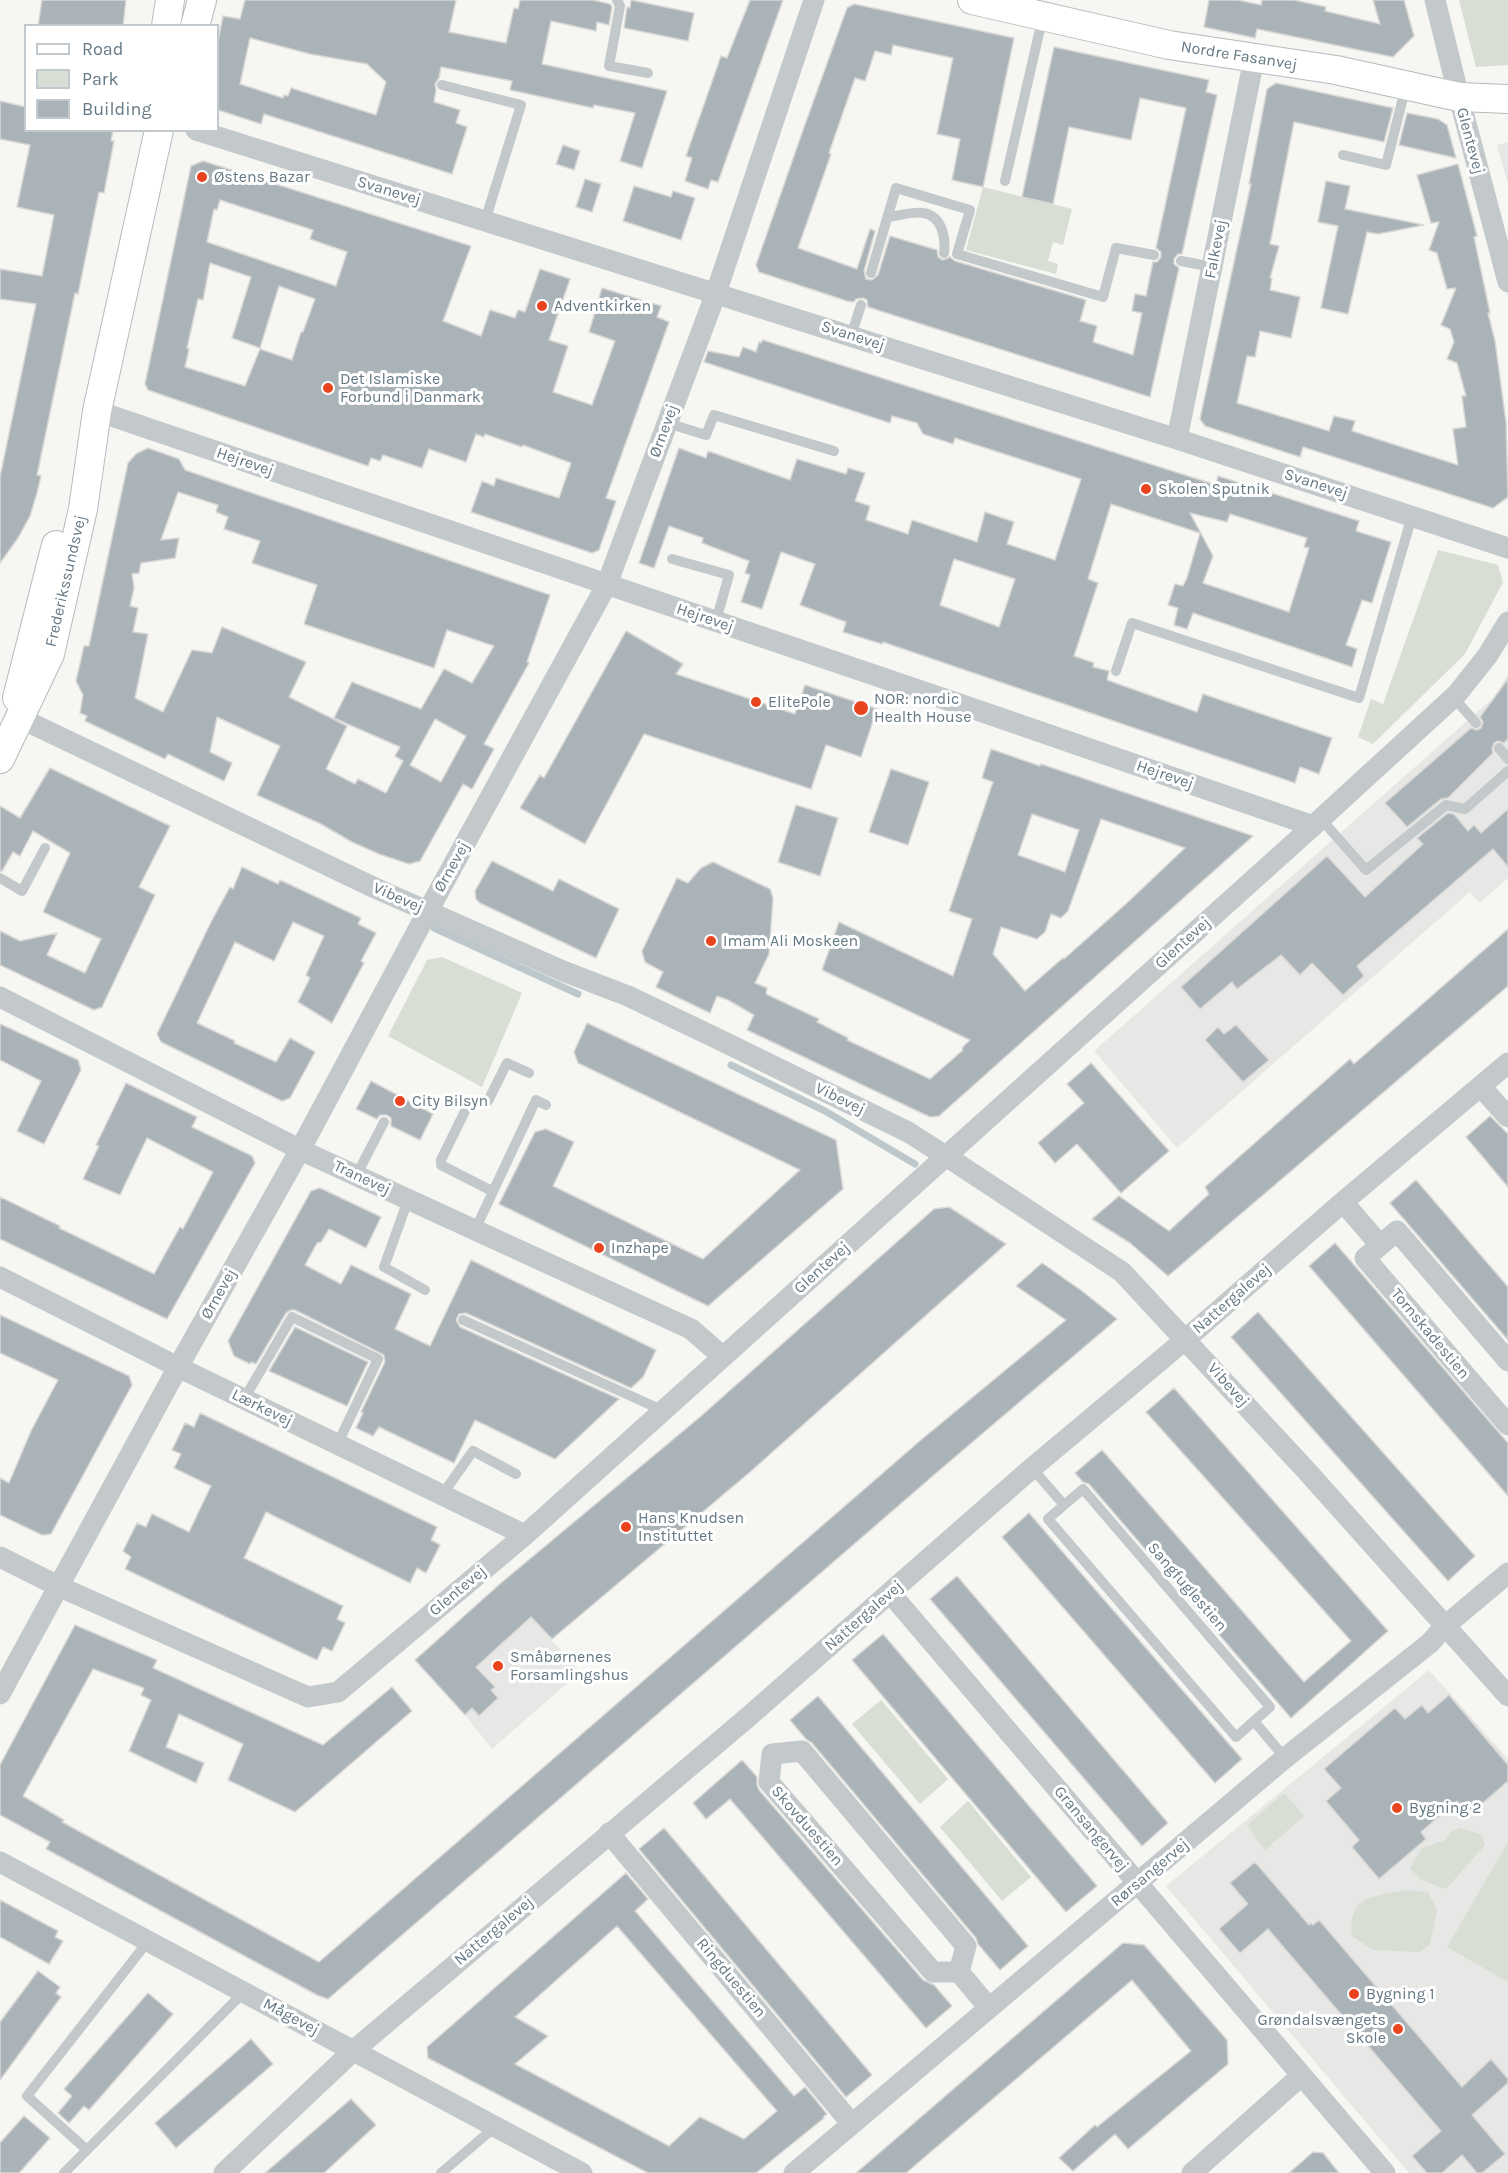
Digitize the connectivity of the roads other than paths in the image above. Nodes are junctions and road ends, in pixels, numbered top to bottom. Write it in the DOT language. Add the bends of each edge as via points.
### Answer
graph roads {
  1 [pos="170,0"];
  2 [pos="202,0"];
  3 [pos="617,0"];
  4 [pos="814,0"];
  5 [pos="972,0"];
  6 [pos="1435,0"];
  7 [pos="1043,16"];
  8 [pos="166,24"];
  9 [pos="196,24"];
  10 [pos="1254,59"];
  11 [pos="648,73"];
  12 [pos="442,85"];
  13 [pos="1406,86"];
  14 [pos="1458,98"];
  15 [pos="1508,99"];
  16 [pos="159,132"];
  17 [pos="202,132"];
  18 [pos="1343,155"];
  19 [pos="1005,181"];
  20 [pos="888,217"];
  21 [pos="485,221"];
  22 [pos="944,253"];
  23 [pos="1155,255"];
  24 [pos="1181,261"];
  25 [pos="1212,267"];
  26 [pos="871,273"];
  27 [pos="1508,282"];
  28 [pos="716,293"];
  29 [pos="861,304"];
  30 [pos="852,336"];
  31 [pos="96,411"];
  32 [pos="668,423"];
  33 [pos="1177,439"];
  34 [pos="834,451"];
  35 [pos="1412,516"];
  36 [pos="1508,548"];
  37 [pos="672,559"];
  38 [pos="607,584"];
  39 [pos="716,621"];
  40 [pos="1508,622"];
  41 [pos="1116,671"];
  42 [pos="11,672"];
  43 [pos="1453,697"];
  44 [pos="1476,723"];
  45 [pos="11,724"];
  46 [pos="1499,748"];
  47 [pos="1508,759"];
  48 [pos="1508,771"];
  49 [pos="1317,823"];
  50 [pos="45,848"];
  51 [pos="0,878"];
  52 [pos="428,911"];
  53 [pos="0,997"];
  54 [pos="1508,1063"];
  55 [pos="529,1072"];
  56 [pos="1481,1087"];
  57 [pos="546,1105"];
  58 [pos="1508,1118"];
  59 [pos="384,1122"];
  60 [pos="300,1150"];
  61 [pos="946,1156"];
  62 [pos="356,1176"];
  63 [pos="492,1191"];
  64 [pos="408,1200"];
  65 [pos="1343,1202"];
  66 [pos="475,1230"];
  67 [pos="1380,1245"];
  68 [pos="0,1277"];
  69 [pos="425,1290"];
  70 [pos="463,1320"];
  71 [pos="1186,1339"];
  72 [pos="723,1357"];
  73 [pos="1508,1361"];
  74 [pos="178,1367"];
  75 [pos="244,1399"];
  76 [pos="664,1411"];
  77 [pos="1508,1425"];
  78 [pos="338,1445"];
  79 [pos="1032,1468"];
  80 [pos="516,1474"];
  81 [pos="442,1495"];
  82 [pos="1064,1505"];
  83 [pos="525,1535"];
  84 [pos="0,1557"];
  85 [pos="1508,1573"];
  86 [pos="60,1587"];
  87 [pos="891,1594"];
  88 [pos="1445,1626"];
  89 [pos="0,1694"];
  90 [pos="1508,1696"];
  91 [pos="1254,1721"];
  92 [pos="1285,1758"];
  93 [pos="609,1833"];
  94 [pos="0,1862"];
  95 [pos="1138,1884"];
  96 [pos="149,1940"];
  97 [pos="959,1972"];
  98 [pos="244,1992"];
  99 [pos="989,2008"];
  100 [pos="353,2051"];
  101 [pos="1301,2076"];
  102 [pos="852,2124"];
  103 [pos="495,2127"];
  104 [pos="87,2150"];
  105 [pos="64,2173"];
  106 [pos="224,2173"];
  107 [pos="441,2173"];
  108 [pos="582,2173"];
  109 [pos="794,2173"];
  110 [pos="1192,2173"];
  111 [pos="1384,2173"];
  1 -- 8 [label="street"];
  2 -- 9 [label="street"];
  3 -- 11 [label="lane" via="620,6 609,66"];
  4 -- 28 [label="street, Ørnevej"];
  5 -- 7 [label="street, Nordre Fasanvej"];
  6 -- 14 [label="street, Glentevej"];
  7 -- 10 [label="street, Nordre Fasanvej" via="1169,45"];
  7 -- 19 [label="lane"];
  10 -- 13 [label="street, Nordre Fasanvej" via="1335,70"];
  10 -- 25 [label="street, Falkevej"];
  12 -- 21 [label="lane" via="521,105"];
  13 -- 14 [label="street, Nordre Fasanvej"];
  13 -- 18 [label="lane" via="1386,165"];
  14 -- 15 [label="street, Nordre Fasanvej"];
  14 -- 27 [label="street, Glentevej"];
  16 -- 31 [label="street, Frederikssundsvej"];
  17 -- 21 [label="street, Svanevej"];
  20 -- 22 [label="lane" via="922,213 935,218 943,230"];
  20 -- 23 [label="lane" via="896,188 970,210 957,254 1103,297 1116,248"];
  20 -- 26 [label="lane"];
  21 -- 28 [label="street, Svanevej"];
  24 -- 25 [label="lane"];
  25 -- 33 [label="street, Falkevej"];
  28 -- 30 [label="street, Svanevej"];
  28 -- 32 [label="street, Ørnevej"];
  29 -- 30 [label="lane"];
  30 -- 33 [label="street, Svanevej"];
  31 -- 38 [label="street, Hejrevej"];
  31 -- 42 [label="street, Frederikssundsvej"];
  31 -- 45 [label="street, Frederikssundsvej" via="83,509 50,654"];
  32 -- 34 [label="lane" via="706,435 714,415"];
  32 -- 38 [label="street, Ørnevej"];
  33 -- 35 [label="street, Svanevej"];
  35 -- 36 [label="street, Svanevej"];
  35 -- 41 [label="lane" via="1359,698 1132,623"];
  37 -- 39 [label="lane" via="729,575"];
  38 -- 39 [label="street, Hejrevej"];
  38 -- 52 [label="street, Ørnevej"];
  39 -- 49 [label="street, Hejrevej"];
  40 -- 43 [label="street, Glentevej" via="1488,655"];
  42 -- 45 [label="street" via="28,692"];
  43 -- 44 [label="lane"];
  43 -- 49 [label="street, Glentevej"];
  45 -- 52 [label="street, Vibevej"];
  46 -- 47 [label="lane"];
  48 -- 49 [label="lane" via="1465,809 1446,805 1366,870"];
  49 -- 61 [label="street, Glentevej"];
  50 -- 51 [label="lane" via="22,891"];
  52 -- 60 [label="street, Ørnevej"];
  52 -- 61 [label="street, Vibevej" via="697,1028 908,1132"];
  53 -- 60 [label="street, Tranevej"];
  54 -- 56 [label="street, Nattergalevej"];
  55 -- 63 [label="lane" via="507,1064 488,1101 468,1105 441,1160 441,1165"];
  56 -- 58 [label="street"];
  56 -- 65 [label="street, Nattergalevej"];
  57 -- 63 [label="lane" via="536,1100"];
  59 -- 62 [label="lane"];
  60 -- 62 [label="street, Tranevej"];
  60 -- 74 [label="street, Ørnevej"];
  61 -- 71 [label="street, Vibevej" via="1122,1272"];
  61 -- 72 [label="street, Glentevej"];
  62 -- 64 [label="street, Tranevej"];
  63 -- 66 [label="lane"];
  64 -- 66 [label="street, Tranevej"];
  64 -- 69 [label="lane" via="384,1267"];
  65 -- 67 [label="street"];
  65 -- 71 [label="street, Nattergalevej"];
  66 -- 72 [label="street, Tranevej" via="691,1329"];
  67 -- 73 [label="street" via="1397,1231"];
  67 -- 77 [label="street, Tornskadestien" via="1365,1257"];
  68 -- 74 [label="street, Lærkevej"];
  70 -- 76 [label="lane"];
  71 -- 79 [label="street, Nattergalevej"];
  71 -- 88 [label="street, Vibevej"];
  72 -- 76 [label="street, Glentevej"];
  74 -- 75 [label="street, Lærkevej"];
  74 -- 86 [label="street, Ørnevej"];
  75 -- 78 [label="street, Lærkevej"];
  75 -- 78 [label="lane" via="292,1317 378,1359"];
  76 -- 83 [label="street, Glentevej"];
  78 -- 81 [label="street, Lærkevej"];
  79 -- 82 [label="lane"];
  79 -- 87 [label="street, Nattergalevej"];
  80 -- 81 [label="lane" via="473,1450"];
  81 -- 83 [label="street, Lærkevej"];
  82 -- 91 [label="lane" via="1048,1519 1236,1737"];
  82 -- 91 [label="lane, Sangfuglestien" via="1083,1489 1270,1707"];
  83 -- 86 [label="street, Glentevej" via="338,1692 308,1697"];
  84 -- 86 [label="street, Glentevej"];
  85 -- 88 [label="street, Rørsangervej"];
  86 -- 89 [label="street, Ørnevej"];
  87 -- 93 [label="street, Nattergalevej"];
  87 -- 95 [label="street, Gransangervej"];
  88 -- 90 [label="street, Vibevej"];
  88 -- 92 [label="street, Rørsangervej" via="1430,1643"];
  91 -- 92 [label="lane"];
  92 -- 95 [label="street, Rørsangervej"];
  93 -- 100 [label="street, Nattergalevej"];
  93 -- 102 [label="street, Ringduestien"];
  94 -- 96 [label="street, Mågevej"];
  95 -- 99 [label="street, Rørsangervej"];
  95 -- 101 [label="street, Gransangervej"];
  96 -- 98 [label="street, Mågevej"];
  96 -- 104 [label="lane" via="27,2096"];
  97 -- 97 [label="street, Skovduestien" via="966,1946 802,1751 772,1754 769,1782 933,1972"];
  97 -- 99 [label="street"];
  98 -- 100 [label="street, Mågevej"];
  98 -- 104 [label="lane"];
  99 -- 102 [label="street, Rørsangervej"];
  100 -- 103 [label="street, Mågevej"];
  100 -- 106 [label="street, Nattergalevej"];
  101 -- 110 [label="street"];
  101 -- 111 [label="street, Gransangervej"];
  102 -- 109 [label="street, Rørsangervej"];
  103 -- 107 [label="lane"];
  103 -- 108 [label="street, Mågevej"];
  104 -- 105 [label="lane"];
}
